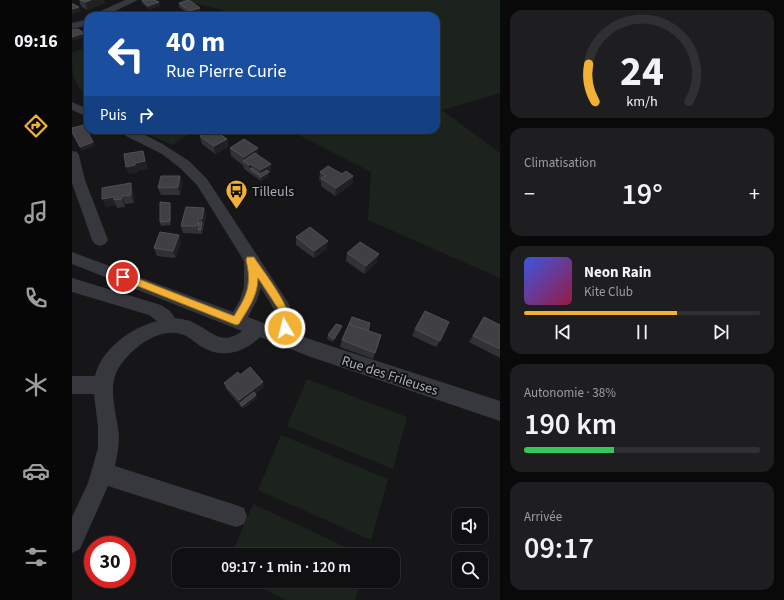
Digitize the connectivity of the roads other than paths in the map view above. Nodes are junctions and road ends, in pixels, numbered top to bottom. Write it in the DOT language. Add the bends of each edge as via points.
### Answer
graph roads {
  1 [pos="133,0"];
  2 [pos="106,12"];
  3 [pos="72,106"];
  4 [pos="84,112"];
  5 [pos="132,134"];
  6 [pos="72,155"];
  7 [pos="100,240"];
  8 [pos="72,258"];
  9 [pos="250,260"];
  10 [pos="72,285"];
  11 [pos="236,321"];
  12 [pos="170,326"];
  13 [pos="256,329"];
  14 [pos="280,338"];
  15 [pos="72,385"];
  16 [pos="104,385"];
  17 [pos="500,411"];
  18 [pos="102,473"];
  19 [pos="236,516"];
  20 [pos="72,541"];
  1 -- 2 [label="street"];
  3 -- 4 [label="street"];
  5 -- 9 [label="street" via="162,148 191,169 202,182"];
  6 -- 7 [label="street" via="78,180"];
  8 -- 11 [label="street, Rue des Frileuses"];
  9 -- 11 [label="street" via="253,287"];
  9 -- 14 [label="street" via="283,309 286,324"];
  10 -- 12 [label="street" via="159,312 168,320"];
  11 -- 13 [label="street, Rue des Frileuses"];
  12 -- 13 [label="street" via="187,328 211,343 226,346 244,341"];
  12 -- 16 [label="street" via="150,331 125,347 105,373"];
  13 -- 14 [label="street, Rue des Frileuses"];
  14 -- 17 [label="street, Rue des Frileuses"];
  15 -- 16 [label="street"];
  16 -- 18 [label="street" via="108,446"];
  18 -- 19 [label="street"];
  18 -- 20 [label="street"];
}
